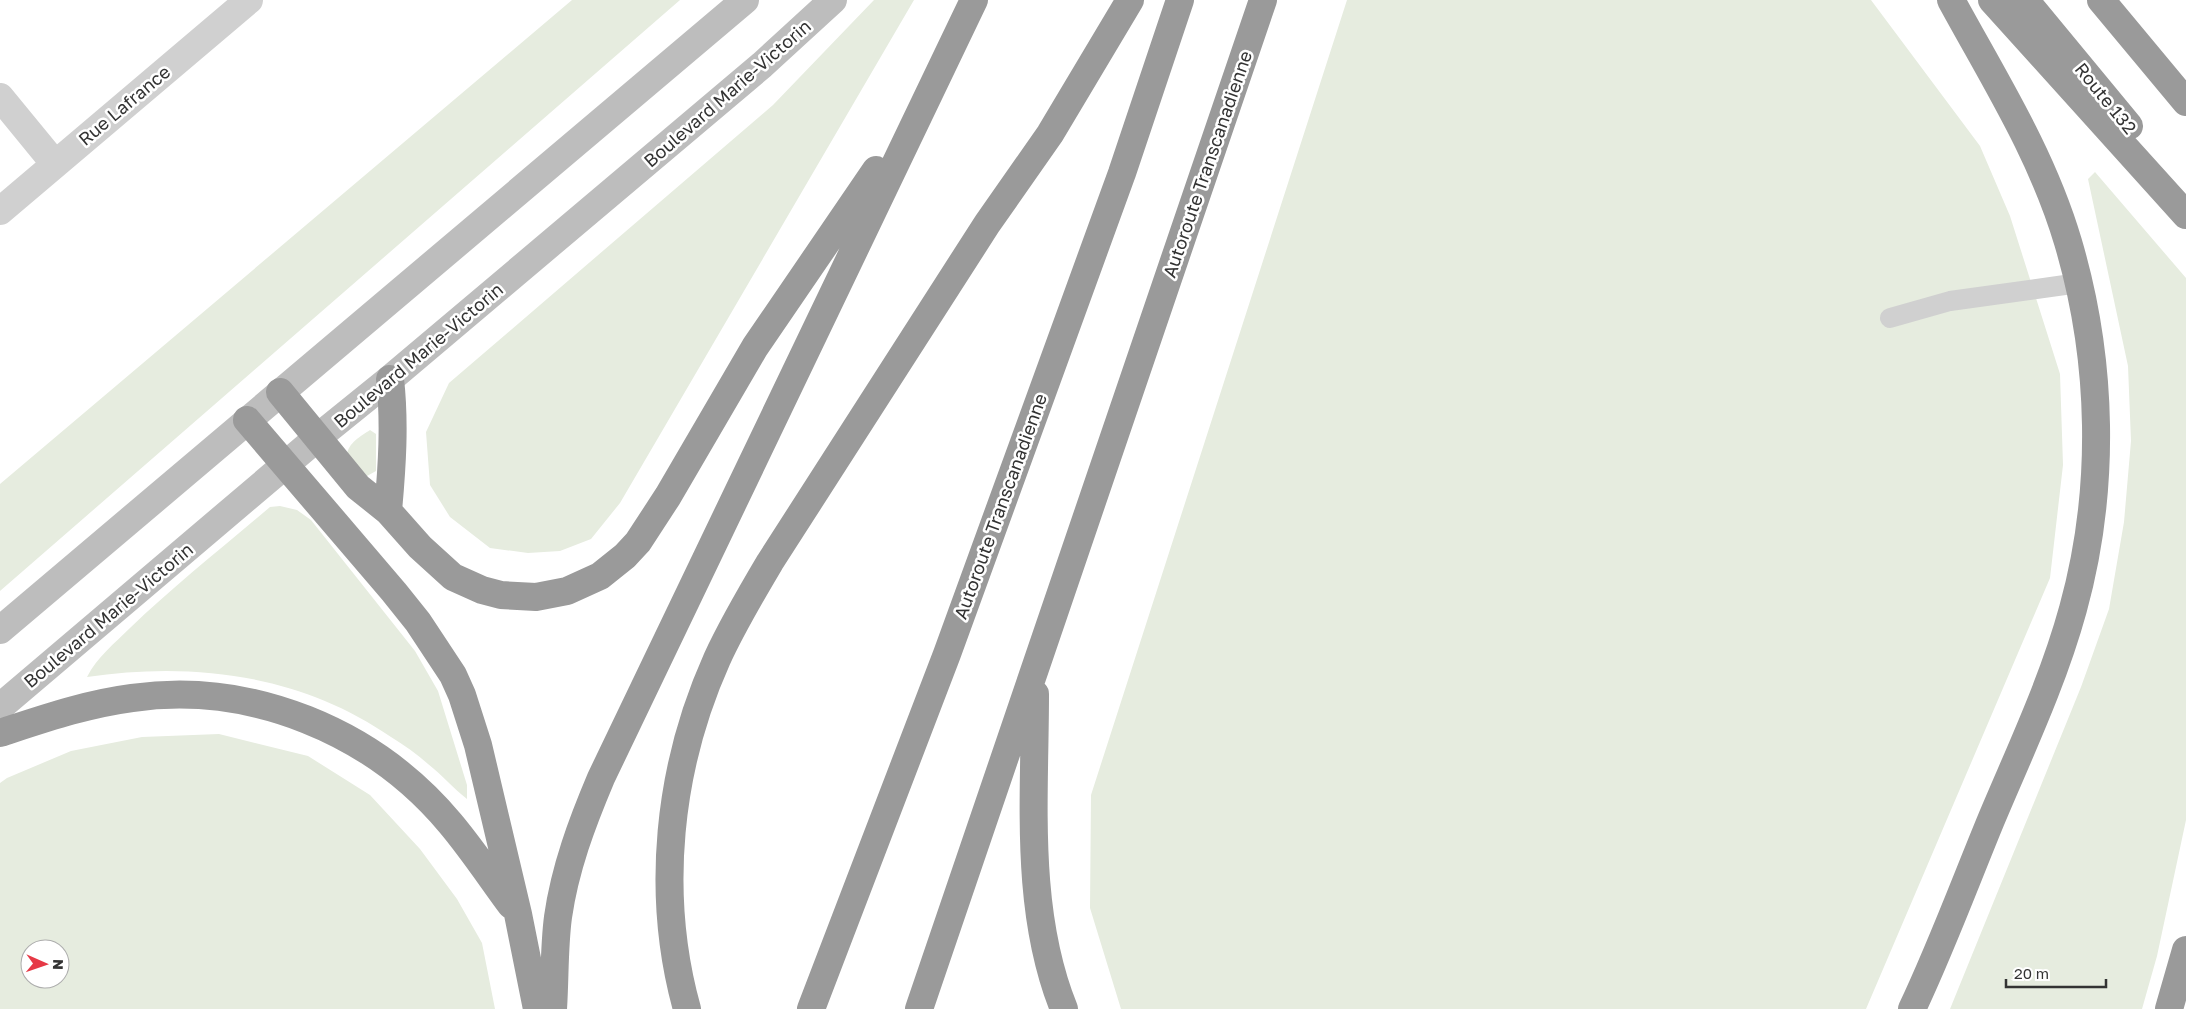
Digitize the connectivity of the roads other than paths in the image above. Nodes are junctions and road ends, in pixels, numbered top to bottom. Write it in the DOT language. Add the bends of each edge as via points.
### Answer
graph roads {
  1 [pos="248,0"];
  2 [pos="745,0"];
  3 [pos="833,0"];
  4 [pos="974,0"];
  5 [pos="1130,0"];
  6 [pos="1180,0"];
  7 [pos="1263,0"];
  8 [pos="1951,0"];
  9 [pos="1992,0"];
  10 [pos="2025,0"];
  11 [pos="2101,0"];
  12 [pos="0,97"];
  13 [pos="926,97"];
  14 [pos="2186,102"];
  15 [pos="55,164"];
  16 [pos="2186,196"];
  17 [pos="0,211"];
  18 [pos="2186,215"];
  19 [pos="2078,282"];
  20 [pos="1890,318"];
  21 [pos="390,379"];
  22 [pos="280,392"];
  23 [pos="247,420"];
  24 [pos="317,438"];
  25 [pos="286,464"];
  26 [pos="388,511"];
  27 [pos="0,630"];
  28 [pos="1036,669"];
  29 [pos="0,707"];
  30 [pos="0,733"];
  31 [pos="518,914"];
  32 [pos="2186,950"];
  33 [pos="536,1009"];
  34 [pos="553,1009"];
  35 [pos="687,1009"];
  36 [pos="811,1009"];
  37 [pos="919,1009"];
  38 [pos="1064,1009"];
  39 [pos="1912,1009"];
  40 [pos="2169,1009"];
  1 -- 15 [label="street, Rue Lafrance"];
  2 -- 22 [label="street"];
  3 -- 21 [label="street, Boulevard Marie-Victorin" via="762,65"];
  4 -- 13 [label="highway"];
  5 -- 35 [label="highway" via="1050,134 987,224 770,562 717,660 692,726 684,758 670,853 674,952"];
  6 -- 36 [label="highway, Autoroute Transcanadienne" via="1122,173 947,654"];
  7 -- 28 [label="highway, Autoroute Transcanadienne"];
  8 -- 19 [label="highway" via="2035,152 2061,218"];
  9 -- 18 [label="highway"];
  10 -- 16 [label="highway, Route 132"];
  11 -- 14 [label="highway"];
  12 -- 15 [label="street"];
  13 -- 26 [label="highway" via="755,347 648,527 612,568 586,583 550,595 501,595 453,577"];
  13 -- 34 [label="highway" via="601,778 572,852 558,917"];
  15 -- 17 [label="street, Rue Lafrance"];
  19 -- 20 [label="lane" via="1950,301"];
  19 -- 39 [label="highway" via="2091,348 2096,423 2091,508 2078,590 2049,682"];
  21 -- 24 [label="street, Boulevard Marie-Victorin"];
  21 -- 26 [label="highway" via="394,411"];
  22 -- 23 [label="street"];
  22 -- 24 [label="highway"];
  23 -- 25 [label="highway"];
  23 -- 27 [label="street"];
  24 -- 25 [label="street, Boulevard Marie-Victorin"];
  24 -- 26 [label="highway" via="358,487"];
  25 -- 29 [label="street, Boulevard Marie-Victorin"];
  25 -- 31 [label="highway" via="418,622 453,675 478,745"];
  28 -- 37 [label="highway, Autoroute Transcanadienne"];
  28 -- 38 [label="highway" via="1036,891 1049,963"];
  30 -- 31 [label="highway" via="107,701 161,696 236,700 307,719 340,733 396,771 449,822"];
  31 -- 33 [label="highway"];
  32 -- 40 [label="highway"];
}
